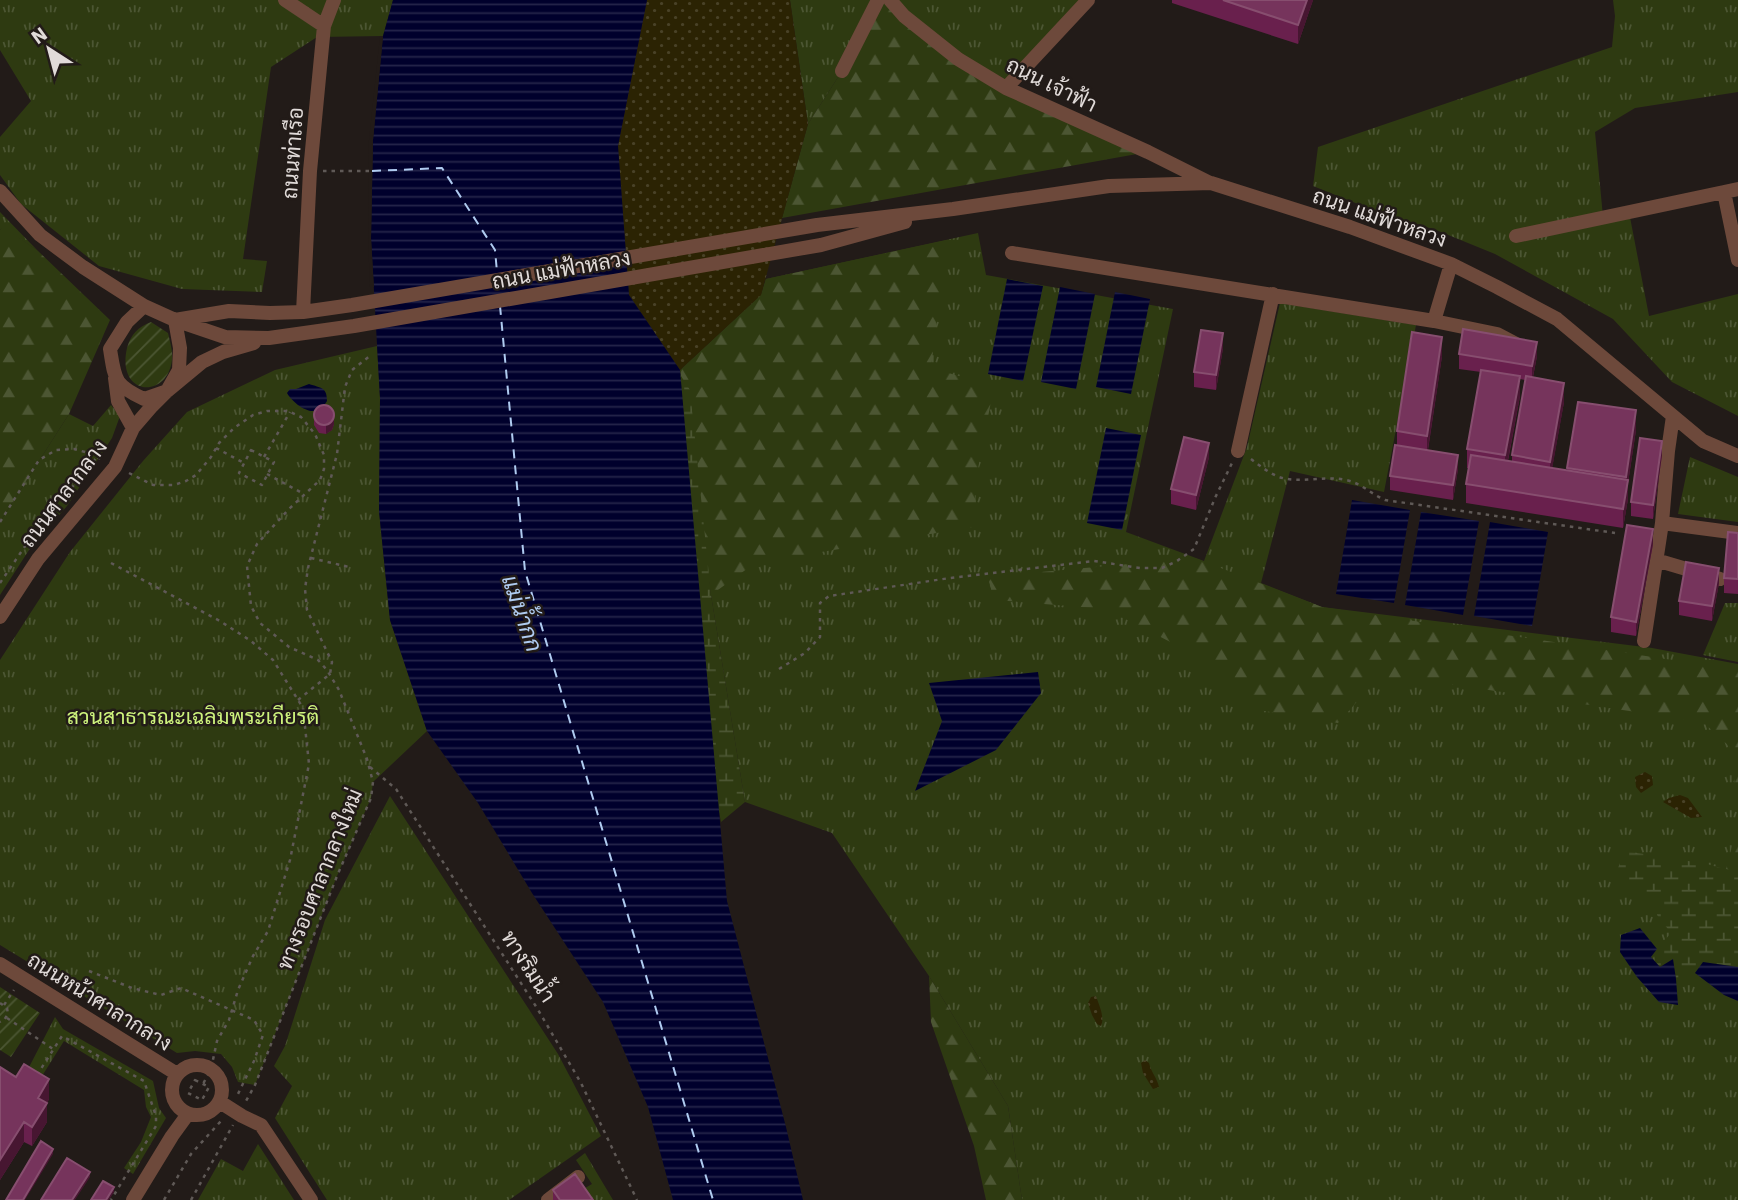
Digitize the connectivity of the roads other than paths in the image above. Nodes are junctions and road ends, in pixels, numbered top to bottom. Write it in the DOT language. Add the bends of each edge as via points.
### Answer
graph roads {
  1 [pos="285,0"];
  2 [pos="334,0"];
  3 [pos="878,0"];
  4 [pos="890,0"];
  5 [pos="1088,0"];
  6 [pos="324,26"];
  7 [pos="842,71"];
  8 [pos="1006,88"];
  9 [pos="1211,183"];
  10 [pos="0,191"];
  11 [pos="1731,191"];
  12 [pos="953,209"];
  13 [pos="1516,236"];
  14 [pos="1012,253"];
  15 [pos="1738,260"];
  16 [pos="1451,264"];
  17 [pos="1273,294"];
  18 [pos="144,306"];
  19 [pos="303,312"];
  20 [pos="175,320"];
  21 [pos="1434,321"];
  22 [pos="269,338"];
  23 [pos="1529,351"];
  24 [pos="115,378"];
  25 [pos="167,391"];
  26 [pos="1673,416"];
  27 [pos="133,428"];
  28 [pos="1238,451"];
  29 [pos="1738,456"];
  30 [pos="1662,523"];
  31 [pos="1738,533"];
  32 [pos="1656,560"];
  33 [pos="1720,579"];
  34 [pos="0,617"];
  35 [pos="1644,641"];
  36 [pos="0,964"];
  37 [pos="177,1074"];
  38 [pos="225,1105"];
  39 [pos="188,1114"];
  40 [pos="578,1177"];
  41 [pos="133,1200"];
  42 [pos="311,1200"];
  43 [pos="548,1200"];
  1 -- 6 [label="street"];
  2 -- 6 [label="street, ถนนท่าเรือ"];
  3 -- 7 [label="street"];
  4 -- 8 [label="street, ถนน เจ้าฟ้า" via="958,58"];
  5 -- 8 [label="street"];
  6 -- 19 [label="street, ถนนท่าเรือ"];
  8 -- 9 [label="street, ถนน เจ้าฟ้า"];
  9 -- 12 [label="street, ถนน แม่ฟ้าหลวง" via="1109,186"];
  9 -- 16 [label="street, ถนน แม่ฟ้าหลวง"];
  10 -- 18 [label="street, ถนน แม่ฟ้าหลวง" via="40,235"];
  11 -- 13 [label="street"];
  11 -- 15 [label="street"];
  12 -- 19 [label="street, ถนน แม่ฟ้าหลวง" via="817,225"];
  12 -- 22 [label="street, ถนน แม่ฟ้าหลวง" via="821,245"];
  14 -- 17 [label="street"];
  16 -- 21 [label="street"];
  16 -- 26 [label="street, ถนน แม่ฟ้าหลวง" via="1557,319"];
  17 -- 21 [label="street"];
  17 -- 28 [label="street"];
  18 -- 20 [label="street, ถนน แม่ฟ้าหลวง"];
  18 -- 24 [label="street" via="110,349"];
  19 -- 20 [label="street, ถนน แม่ฟ้าหลวง" via="229,311"];
  20 -- 22 [label="street, ถนน แม่ฟ้าหลวง" via="225,337"];
  20 -- 25 [label="street" via="179,370"];
  21 -- 23 [label="street" via="1497,334"];
  22 -- 25 [label="street" via="202,362"];
  24 -- 25 [label="street" via="125,390 144,399"];
  24 -- 27 [label="street" via="118,401"];
  25 -- 27 [label="street, ถนนศาลากลาง"];
  26 -- 29 [label="street, ถนน แม่ฟ้าหลวง" via="1703,441"];
  26 -- 30 [label="street"];
  27 -- 34 [label="street, ถนนศาลากลาง" via="115,467 38,559"];
  30 -- 31 [label="street"];
  30 -- 32 [label="street"];
  32 -- 33 [label="street"];
  32 -- 35 [label="street"];
  36 -- 37 [label="street, ถนนหน้าศาลากลาง"];
  37 -- 38 [label="street" via="193,1065 211,1069 222,1084"];
  37 -- 39 [label="street" via="171,1092 179,1109"];
  38 -- 39 [label="street" via="206,1114"];
  38 -- 42 [label="street" via="261,1125"];
  39 -- 41 [label="street"];
  40 -- 43 [label="street"];
}
